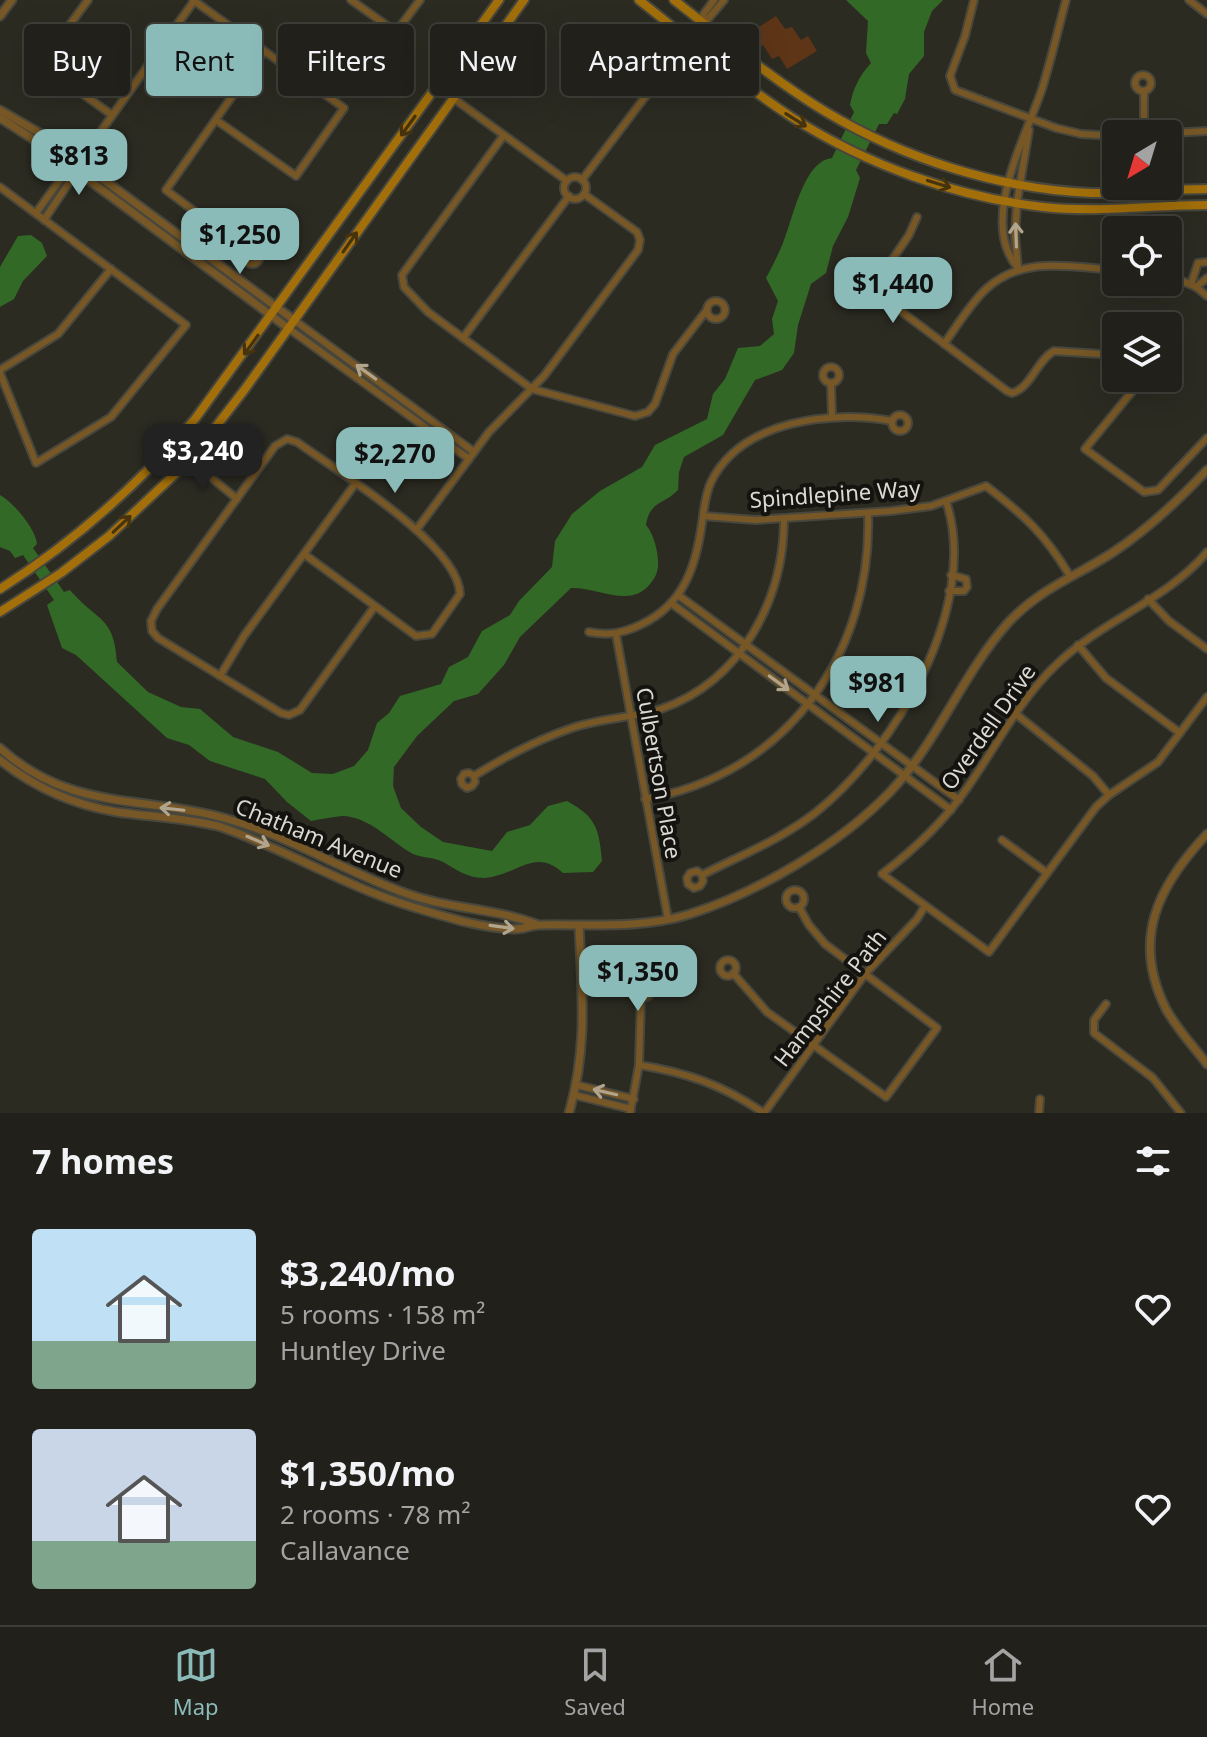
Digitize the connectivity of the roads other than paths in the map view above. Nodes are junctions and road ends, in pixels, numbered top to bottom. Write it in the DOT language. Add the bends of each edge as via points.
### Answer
graph roads {
  1 [pos="12,0"];
  2 [pos="88,0"];
  3 [pos="351,0"];
  4 [pos="420,0"];
  5 [pos="499,0"];
  6 [pos="524,0"];
  7 [pos="639,0"];
  8 [pos="674,0"];
  9 [pos="714,0"];
  10 [pos="724,0"];
  11 [pos="974,0"];
  12 [pos="1066,0"];
  13 [pos="193,1"];
  14 [pos="1194,1"];
  15 [pos="1207,14"];
  16 [pos="0,16"];
  17 [pos="702,22"];
  18 [pos="482,24"];
  19 [pos="670,24"];
  20 [pos="264,51"];
  21 [pos="1144,91"];
  22 [pos="759,94"];
  23 [pos="430,96"];
  24 [pos="646,96"];
  25 [pos="453,98"];
  26 [pos="0,110"];
  27 [pos="112,115"];
  28 [pos="0,118"];
  29 [pos="1031,119"];
  30 [pos="216,120"];
  31 [pos="1144,120"];
  32 [pos="1207,131"];
  33 [pos="1182,132"];
  34 [pos="504,135"];
  35 [pos="1102,135"];
  36 [pos="79,162"];
  37 [pos="70,166"];
  38 [pos="78,172"];
  39 [pos="582,180"];
  40 [pos="567,181"];
  41 [pos="1009,182"];
  42 [pos="1020,183"];
  43 [pos="0,187"];
  44 [pos="1207,189"];
  45 [pos="584,194"];
  46 [pos="569,196"];
  47 [pos="1005,200"];
  48 [pos="1017,202"];
  49 [pos="1207,205"];
  50 [pos="36,213"];
  51 [pos="917,217"];
  52 [pos="44,220"];
  53 [pos="246,250"];
  54 [pos="1207,262"];
  55 [pos="1018,268"];
  56 [pos="111,269"];
  57 [pos="1102,269"];
  58 [pos="1207,278"];
  59 [pos="1182,281"];
  60 [pos="1194,286"];
  61 [pos="1207,296"];
  62 [pos="706,311"];
  63 [pos="275,312"];
  64 [pos="294,320"];
  65 [pos="288,328"];
  66 [pos="463,338"];
  67 [pos="944,344"];
  68 [pos="1102,354"];
  69 [pos="0,371"];
  70 [pos="831,383"];
  71 [pos="532,389"];
  72 [pos="1132,392"];
  73 [pos="832,416"];
  74 [pos="892,421"];
  75 [pos="189,426"];
  76 [pos="1207,438"];
  77 [pos="474,452"];
  78 [pos="469,459"];
  79 [pos="190,460"];
  80 [pos="1207,470"];
  81 [pos="355,484"];
  82 [pos="237,499"];
  83 [pos="946,501"];
  84 [pos="868,513"];
  85 [pos="703,516"];
  86 [pos="784,518"];
  87 [pos="417,529"];
  88 [pos="1207,552"];
  89 [pos="304,554"];
  90 [pos="951,575"];
  91 [pos="1070,576"];
  92 [pos="0,589"];
  93 [pos="949,591"];
  94 [pos="678,595"];
  95 [pos="1148,599"];
  96 [pos="671,603"];
  97 [pos="375,606"];
  98 [pos="0,612"];
  99 [pos="589,632"];
  100 [pos="616,634"];
  101 [pos="746,645"];
  102 [pos="1078,645"];
  103 [pos="1207,649"];
  104 [pos="739,653"];
  105 [pos="220,676"];
  106 [pos="815,695"];
  107 [pos="1207,697"];
  108 [pos="808,704"];
  109 [pos="1016,714"];
  110 [pos="631,716"];
  111 [pos="1180,733"];
  112 [pos="883,744"];
  113 [pos="0,748"];
  114 [pos="875,754"];
  115 [pos="0,760"];
  116 [pos="18,762"];
  117 [pos="912,765"];
  118 [pos="13,770"];
  119 [pos="904,775"];
  120 [pos="474,776"];
  121 [pos="1109,795"];
  122 [pos="645,799"];
  123 [pos="959,800"];
  124 [pos="951,810"];
  125 [pos="1207,834"];
  126 [pos="1002,840"];
  127 [pos="1047,873"];
  128 [pos="702,875"];
  129 [pos="925,906"];
  130 [pos="799,907"];
  131 [pos="668,919"];
  132 [pos="538,925"];
  133 [pos="579,925"];
  134 [pos="733,973"];
  135 [pos="865,974"];
  136 [pos="641,998"];
  137 [pos="1106,1004"];
  138 [pos="814,1046"];
  139 [pos="1207,1047"];
  140 [pos="1199,1053"];
  141 [pos="1207,1064"];
  142 [pos="639,1065"];
  143 [pos="577,1085"];
  144 [pos="574,1095"];
  145 [pos="634,1099"];
  146 [pos="1040,1099"];
  147 [pos="630,1111"];
  148 [pos="569,1113"];
  149 [pos="764,1113"];
  150 [pos="1039,1113"];
  151 [pos="1181,1113"];
  1 -- 16 [label="street"];
  2 -- 27 [label="street" via="41,64"];
  3 -- 4 [label="street" via="396,32"];
  5 -- 18 [label="main road"];
  6 -- 25 [label="main road"];
  7 -- 19 [label="main road"];
  8 -- 17 [label="main road"];
  9 -- 17 [label="street"];
  10 -- 17 [label="street"];
  11 -- 29 [label="street" via="951,83 957,92"];
  12 -- 29 [label="street"];
  13 -- 20 [label="street"];
  13 -- 27 [label="street"];
  14 -- 15 [label="street"];
  17 -- 41 [label="main road" via="794,91 875,138 943,166"];
  20 -- 30 [label="street"];
  20 -- 30 [label="street" via="344,108 296,176"];
  21 -- 31 [label="street"];
  22 -- 47 [label="main road, one-way" via="835,142 889,168"];
  23 -- 63 [label="main road, one-way"];
  24 -- 39 [label="street"];
  25 -- 34 [label="street"];
  64 -- 25 [label="main road, one-way"];
  26 -- 36 [label="street"];
  27 -- 36 [label="street"];
  28 -- 37 [label="street"];
  29 -- 35 [label="street"];
  29 -- 41 [label="street"];
  29 -- 42 [label="street"];
  30 -- 53 [label="street" via="166,190"];
  32 -- 33 [label="street"];
  34 -- 40 [label="street"];
  34 -- 66 [label="street" via="404,272 406,290"];
  36 -- 37 [label="street"];
  36 -- 38 [label="street"];
  36 -- 63 [label="street"];
  37 -- 38 [label="street"];
  37 -- 50 [label="street"];
  38 -- 52 [label="street"];
  38 -- 63 [label="street"];
  39 -- 40 [label="street"];
  39 -- 45 [label="street"];
  40 -- 46 [label="street"];
  41 -- 42 [label="main road"];
  41 -- 47 [label="street"];
  42 -- 44 [label="main road" via="1090,193"];
  42 -- 48 [label="street"];
  43 -- 50 [label="street"];
  45 -- 46 [label="street"];
  45 -- 71 [label="street" via="637,232 637,252"];
  46 -- 66 [label="street"];
  47 -- 48 [label="main road"];
  47 -- 55 [label="street" via="1007,256"];
  48 -- 49 [label="main road" via="1090,210"];
  55 -- 48 [label="street, one-way"];
  50 -- 52 [label="street"];
  51 -- 67 [label="street" via="876,287 880,297"];
  52 -- 56 [label="street"];
  54 -- 60 [label="street" via="1198,263"];
  55 -- 57 [label="street"];
  55 -- 67 [label="street" via="985,290"];
  56 -- 69 [label="street" via="58,334"];
  56 -- 69 [label="street" via="186,325 111,417 36,463"];
  58 -- 60 [label="street"];
  59 -- 60 [label="street"];
  60 -- 61 [label="street"];
  62 -- 71 [label="street" via="673,354 648,412 630,416"];
  63 -- 64 [label="street"];
  63 -- 65 [label="street"];
  63 -- 75 [label="main road, one-way"];
  64 -- 65 [label="main road"];
  77 -- 64 [label="street, one-way"];
  65 -- 78 [label="street"];
  65 -- 79 [label="main road"];
  66 -- 71 [label="street"];
  67 -- 68 [label="street" via="1012,393 1054,351"];
  70 -- 73 [label="street"];
  71 -- 77 [label="street"];
  72 -- 76 [label="street" via="1085,449 1144,492 1158,490"];
  73 -- 74 [label="street"];
  73 -- 85 [label="street" via="790,424 739,449 711,482"];
  75 -- 79 [label="main road" via="185,451"];
  75 -- 92 [label="main road" via="127,491"];
  77 -- 78 [label="street"];
  78 -- 87 [label="street"];
  79 -- 82 [label="street"];
  98 -- 79 [label="main road, one-way" via="109,536"];
  80 -- 91 [label="street, Chatham Avenue" via="1138,535"];
  81 -- 82 [label="street" via="288,439 278,442"];
  81 -- 87 [label="street"];
  81 -- 89 [label="street"];
  82 -- 105 [label="street" via="151,621 158,638"];
  83 -- 84 [label="street, Spindlepine Way"];
  83 -- 90 [label="street" via="954,542"];
  83 -- 91 [label="street, Spindlepine Way" via="986,486 1039,530"];
  84 -- 86 [label="street, Spindlepine Way"];
  84 -- 106 [label="street" via="859,605 841,653"];
  85 -- 86 [label="street, Spindlepine Way"];
  85 -- 94 [label="street" via="696,559"];
  86 -- 101 [label="street" via="776,587"];
  87 -- 97 [label="street" via="458,583 458,600 425,637"];
  88 -- 95 [label="street, Overdell Drive"];
  89 -- 97 [label="street"];
  89 -- 105 [label="street"];
  90 -- 93 [label="street"];
  90 -- 93 [label="street" via="966,579 967,587"];
  91 -- 117 [label="street, Chatham Avenue" via="1024,608 1001,632"];
  93 -- 112 [label="street" via="924,673"];
  94 -- 96 [label="street"];
  94 -- 101 [label="street"];
  95 -- 102 [label="street, Overdell Drive"];
  95 -- 103 [label="street"];
  96 -- 100 [label="street" via="648,621"];
  96 -- 104 [label="street"];
  97 -- 105 [label="street" via="300,710 281,713"];
  99 -- 100 [label="street"];
  100 -- 110 [label="street, Culbertson Place"];
  101 -- 104 [label="street"];
  101 -- 106 [label="street"];
  102 -- 109 [label="street, Overdell Drive"];
  102 -- 111 [label="street" via="1106,678"];
  104 -- 108 [label="street, one-way"];
  104 -- 110 [label="street" via="715,678 683,699"];
  106 -- 108 [label="street"];
  106 -- 112 [label="street"];
  107 -- 111 [label="street"];
  108 -- 114 [label="street"];
  108 -- 122 [label="street" via="762,749 724,773"];
  109 -- 121 [label="street"];
  109 -- 123 [label="street, Overdell Drive"];
  110 -- 120 [label="street" via="590,722 543,739"];
  110 -- 122 [label="street, Culbertson Place"];
  111 -- 121 [label="street" via="1150,770"];
  112 -- 114 [label="street"];
  112 -- 117 [label="street"];
  113 -- 116 [label="street, Chatham Avenue"];
  114 -- 119 [label="street"];
  114 -- 128 [label="street" via="792,830"];
  115 -- 118 [label="street, Chatham Avenue"];
  116 -- 118 [label="street"];
  132 -- 116 [label="street, Chatham Avenue, one-way" via="439,905 226,819 113,801 73,790"];
  117 -- 119 [label="street, Chatham Avenue"];
  117 -- 123 [label="street"];
  118 -- 132 [label="street, Chatham Avenue, one-way" via="86,805 221,827 408,905 475,923 517,929"];
  119 -- 124 [label="street"];
  119 -- 131 [label="street, Chatham Avenue" via="873,808 814,853 723,901"];
  121 -- 127 [label="street"];
  122 -- 131 [label="street, Culbertson Place"];
  123 -- 124 [label="street, Overdell Drive"];
  124 -- 129 [label="street, Overdell Drive" via="917,847 882,874"];
  125 -- 140 [label="street" via="1165,888 1152,937 1160,995"];
  126 -- 127 [label="street"];
  127 -- 129 [label="street" via="989,952"];
  129 -- 135 [label="street, Hampshire Path"];
  130 -- 135 [label="street" via="825,944"];
  131 -- 133 [label="street, Chatham Avenue"];
  132 -- 133 [label="street, Chatham Avenue"];
  133 -- 143 [label="street" via="584,1038"];
  134 -- 138 [label="street" via="767,1012"];
  135 -- 138 [label="street, Hampshire Path"];
  135 -- 138 [label="street" via="937,1028 886,1097"];
  136 -- 142 [label="street"];
  137 -- 151 [label="street" via="1094,1020 1094,1033 1153,1078"];
  138 -- 149 [label="street, Hampshire Path"];
  139 -- 140 [label="street"];
  140 -- 141 [label="street"];
  142 -- 145 [label="street"];
  142 -- 149 [label="street" via="715,1084"];
  143 -- 144 [label="street"];
  145 -- 143 [label="street, one-way"];
  144 -- 147 [label="street"];
  144 -- 148 [label="street"];
  145 -- 147 [label="street"];
  146 -- 150 [label="street"];
}
